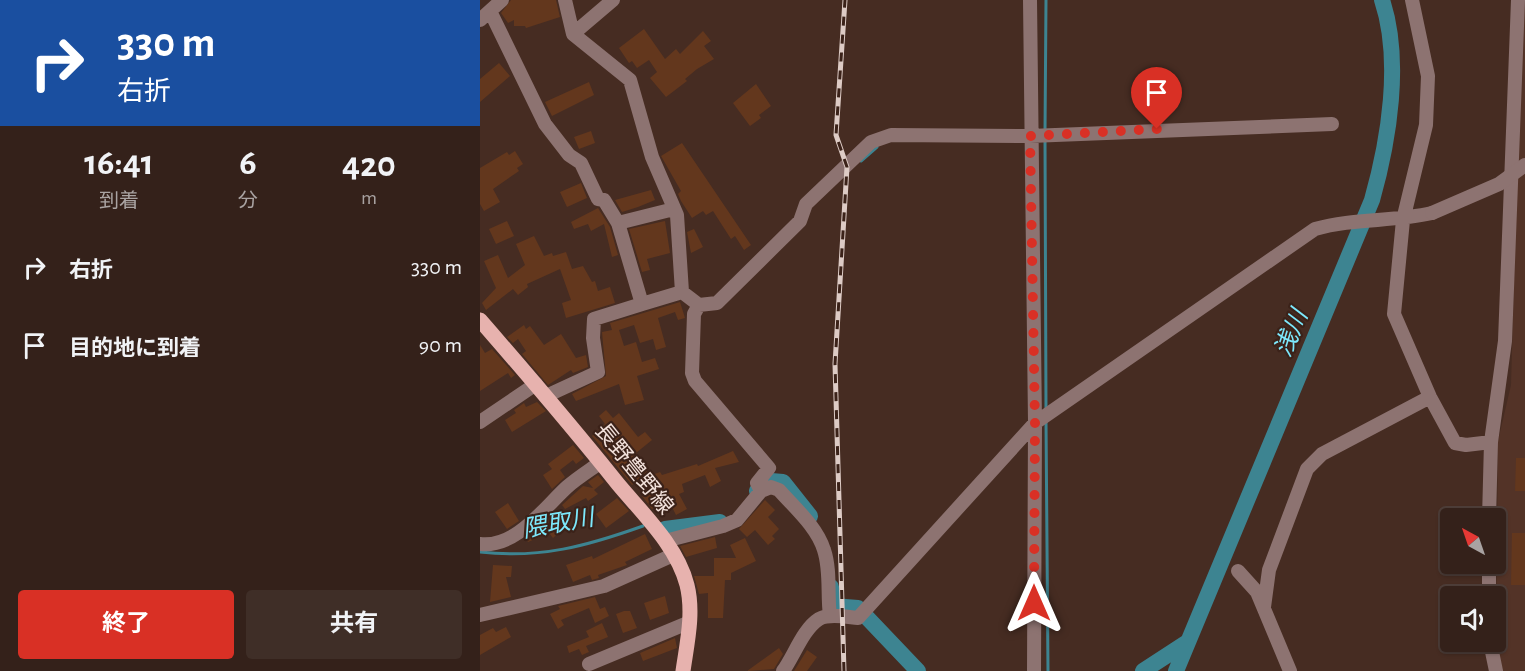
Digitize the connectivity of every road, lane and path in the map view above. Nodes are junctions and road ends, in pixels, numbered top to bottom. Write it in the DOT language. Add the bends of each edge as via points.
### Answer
graph roads {
  1 [pos="502,0"];
  2 [pos="564,0"];
  3 [pos="612,0"];
  4 [pos="1030,0"];
  5 [pos="1412,0"];
  6 [pos="1518,0"];
  7 [pos="485,16"];
  8 [pos="573,34"];
  9 [pos="1332,124"];
  10 [pos="1030,136"];
  11 [pos="1525,165"];
  12 [pos="674,208"];
  13 [pos="1403,220"];
  14 [pos="618,223"];
  15 [pos="682,292"];
  16 [pos="642,304"];
  17 [pos="699,305"];
  18 [pos="480,320"];
  19 [pos="536,384"];
  20 [pos="546,396"];
  21 [pos="1430,397"];
  22 [pos="480,422"];
  23 [pos="1035,423"];
  24 [pos="1491,442"];
  25 [pos="601,462"];
  26 [pos="760,489"];
  27 [pos="1489,508"];
  28 [pos="665,541"];
  29 [pos="480,544"];
  30 [pos="673,555"];
  31 [pos="1238,572"];
  32 [pos="1264,607"];
  33 [pos="480,615"];
  34 [pos="830,616"];
  35 [pos="690,622"];
  36 [pos="1492,652"];
  37 [pos="589,664"];
  38 [pos="683,671"];
  39 [pos="783,671"];
  40 [pos="1034,671"];
  41 [pos="1290,671"];
  42 [pos="1496,671"];
  1 -- 7 [label="street"];
  2 -- 8 [label="street"];
  3 -- 8 [label="street"];
  4 -- 10 [label="street"];
  5 -- 13 [label="street" via="1428,76 1426,125"];
  6 -- 24 [label="street" via="1505,341"];
  7 -- 14 [label="street" via="545,124 569,155 581,163 598,200 604,200"];
  8 -- 12 [label="street" via="630,80 652,157"];
  9 -- 10 [label="street"];
  10 -- 17 [label="street" via="891,135 871,142 806,204 801,221 717,303"];
  10 -- 23 [label="street"];
  11 -- 13 [label="street, bridge" via="1499,184 1432,213"];
  12 -- 14 [label="street"];
  12 -- 15 [label="street"];
  13 -- 21 [label="street" via="1394,314"];
  13 -- 23 [label="street" via="1315,228"];
  14 -- 16 [label="street"];
  15 -- 16 [label="street"];
  15 -- 17 [label="street"];
  16 -- 20 [label="street" via="594,319 598,372"];
  17 -- 26 [label="street" via="694,314 692,373 769,468 757,483"];
  18 -- 19 [label="main road, 長野豊野線"];
  19 -- 20 [label="main road, 長野豊野線"];
  19 -- 22 [label="street"];
  20 -- 25 [label="main road, 長野豊野線"];
  21 -- 24 [label="street" via="1455,443"];
  21 -- 32 [label="street" via="1322,454 1307,469 1269,570"];
  23 -- 34 [label="street" via="862,613"];
  23 -- 40 [label="street"];
  24 -- 27 [label="street"];
  25 -- 28 [label="main road, 長野豊野線"];
  25 -- 29 [label="street" via="503,542"];
  26 -- 28 [label="street" via="737,520"];
  26 -- 34 [label="street" via="779,490 817,534 827,566"];
  28 -- 30 [label="main road, 長野豊野線"];
  30 -- 33 [label="street" via="604,586"];
  30 -- 35 [label="main road, 長野豊野線" via="687,587"];
  31 -- 32 [label="street" via="1257,592"];
  32 -- 41 [label="street"];
  34 -- 39 [label="street" via="820,618 810,629"];
  35 -- 37 [label="street"];
  35 -- 38 [label="main road, 長野豊野線"];
  36 -- 42 [label="street"];
}
